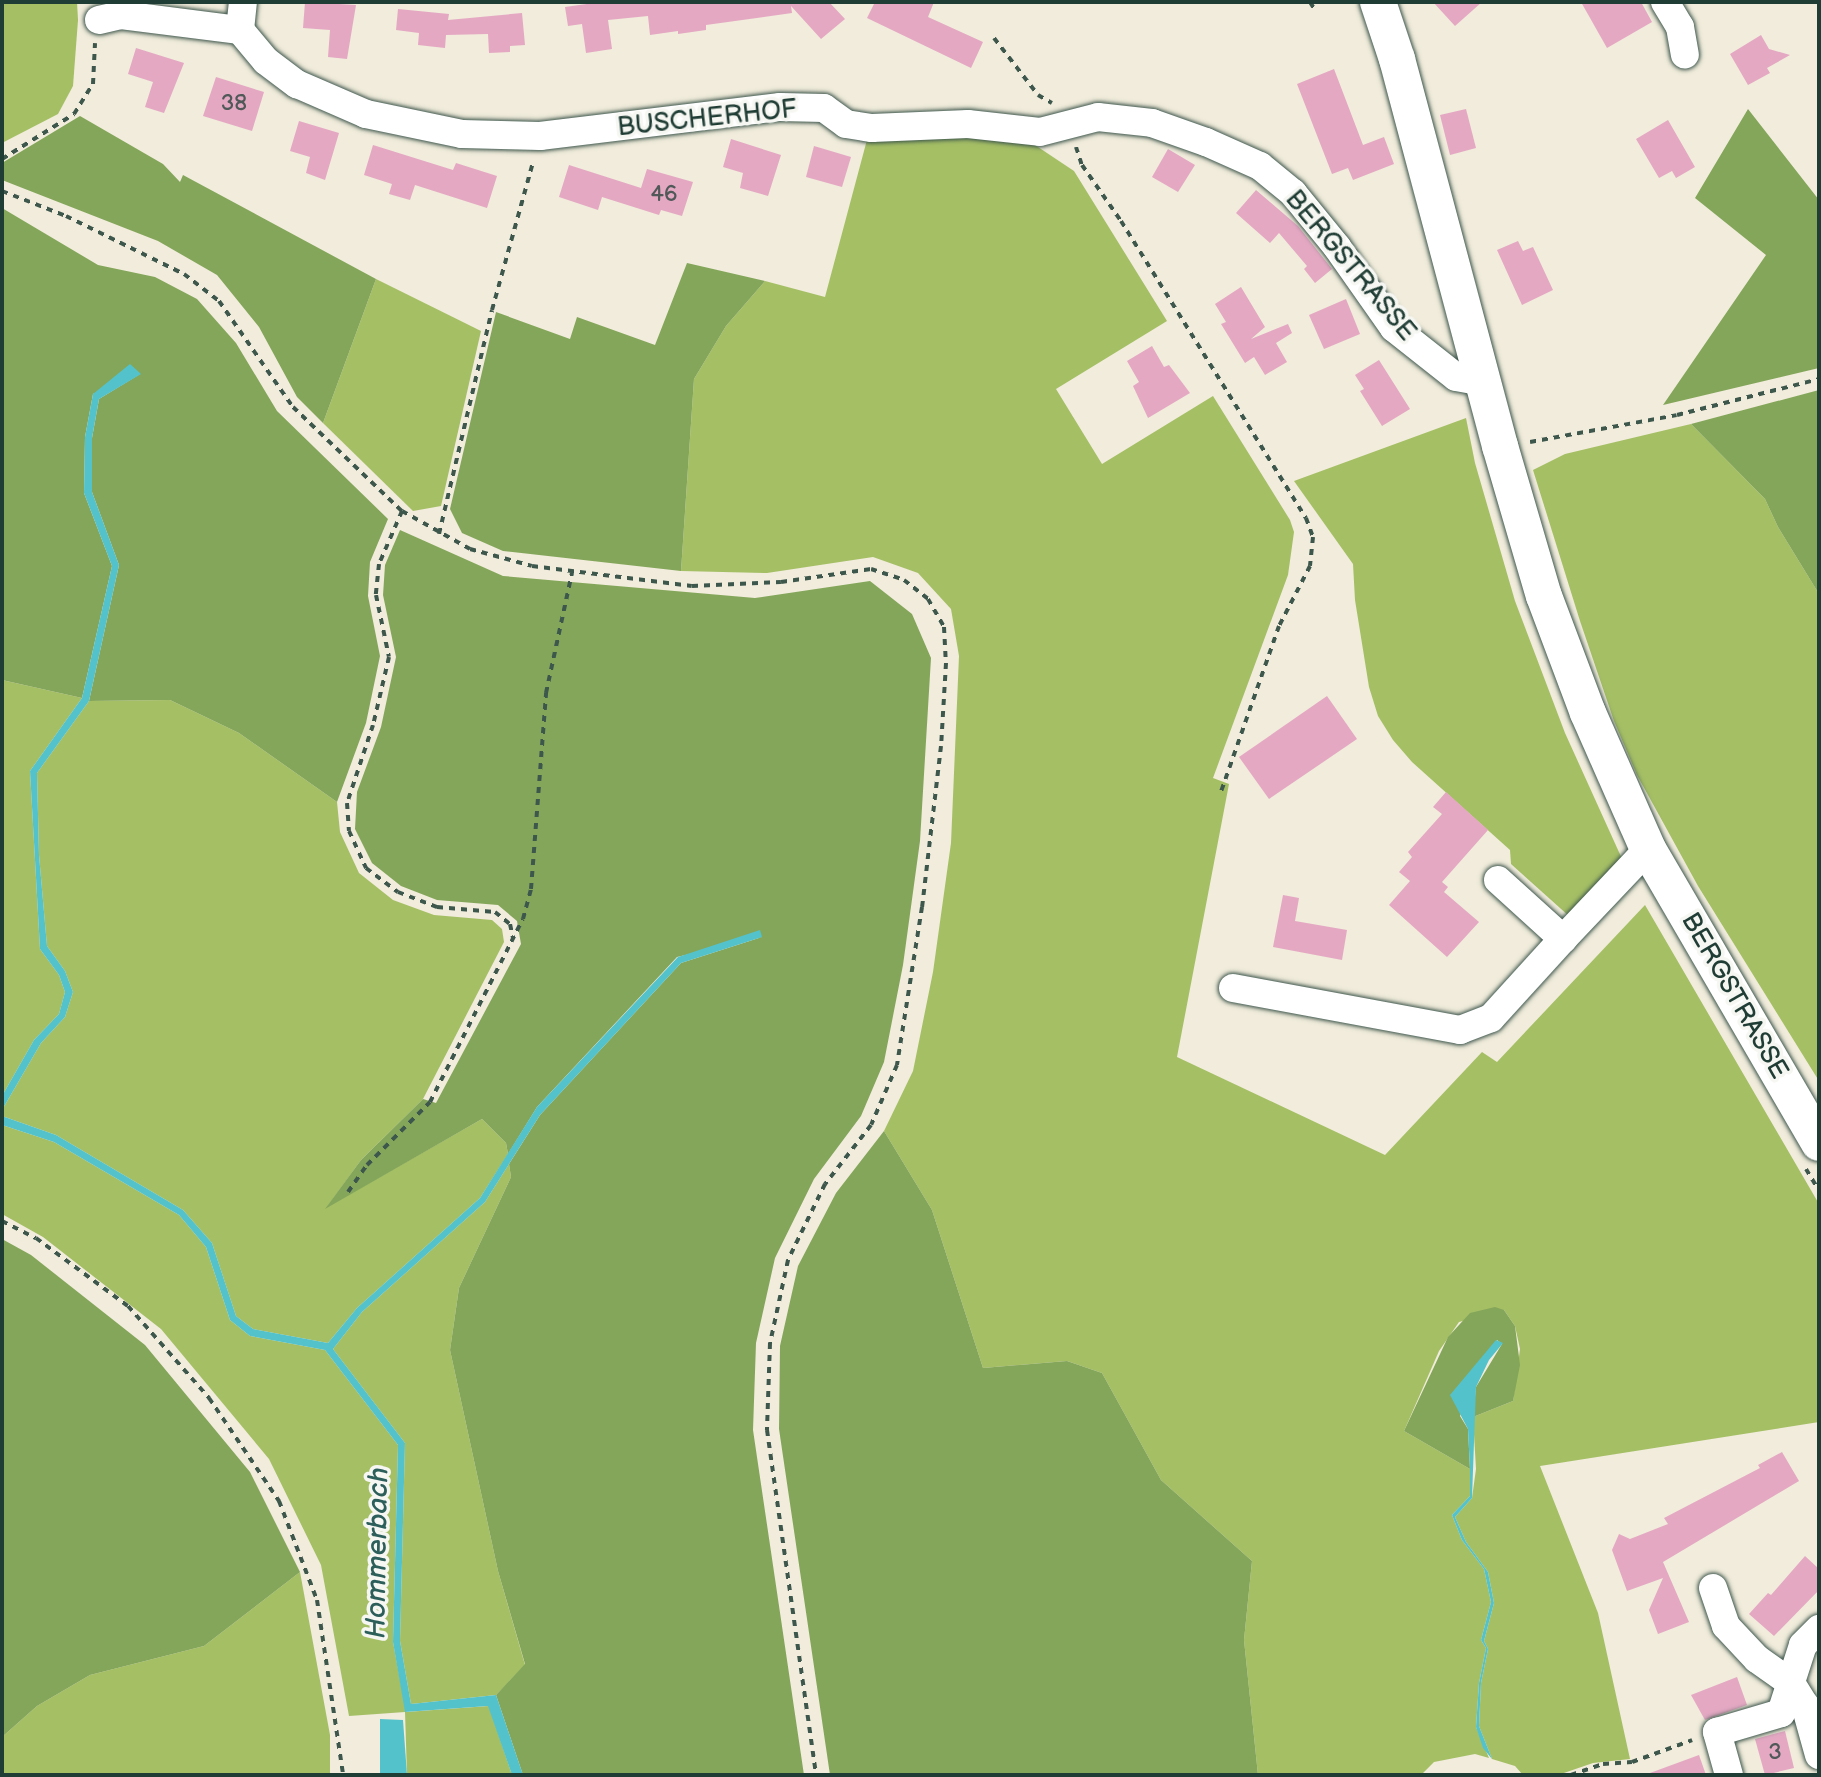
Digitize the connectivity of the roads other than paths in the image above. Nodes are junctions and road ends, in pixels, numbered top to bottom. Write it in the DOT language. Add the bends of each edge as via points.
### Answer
graph roads {
  1 [pos="1378,2"];
  2 [pos="1665,2"];
  3 [pos="242,16"];
  4 [pos="99,20"];
  5 [pos="1685,55"];
  6 [pos="1077,123"];
  7 [pos="1484,382"];
  8 [pos="1648,849"];
  9 [pos="1498,880"];
  10 [pos="1563,939"];
  11 [pos="1233,988"];
  12 [pos="1819,1143"];
  13 [pos="1713,1588"];
  14 [pos="1819,1629"];
  15 [pos="1791,1683"];
  16 [pos="1819,1755"];
  17 [pos="1729,1775"];
  1 -- 7 [label="main road, BERGSTRASSE"];
  2 -- 5 [label="street" via="1680,27"];
  3 -- 4 [label="street, BUSCHERHOF" via="121,15"];
  3 -- 6 [label="street, BUSCHERHOF" via="266,61 297,84 366,114 462,134 540,136 780,107 824,108 846,124 872,128 968,124 1040,132"];
  6 -- 7 [label="street, BERGSTRASSE" via="1098,117 1152,123 1260,166 1293,193 1394,328 1456,377"];
  7 -- 8 [label="main road, BERGSTRASSE" via="1544,596 1610,769"];
  8 -- 10 [label="street"];
  8 -- 12 [label="main road, BERGSTRASSE"];
  9 -- 10 [label="street"];
  10 -- 11 [label="street" via="1491,1018 1460,1030"];
  13 -- 15 [label="street" via="1726,1626 1757,1659"];
  14 -- 15 [label="street" via="1803,1645"];
  15 -- 16 [label="street" via="1805,1705"];
  15 -- 17 [label="street" via="1781,1713 1717,1732"];
}
